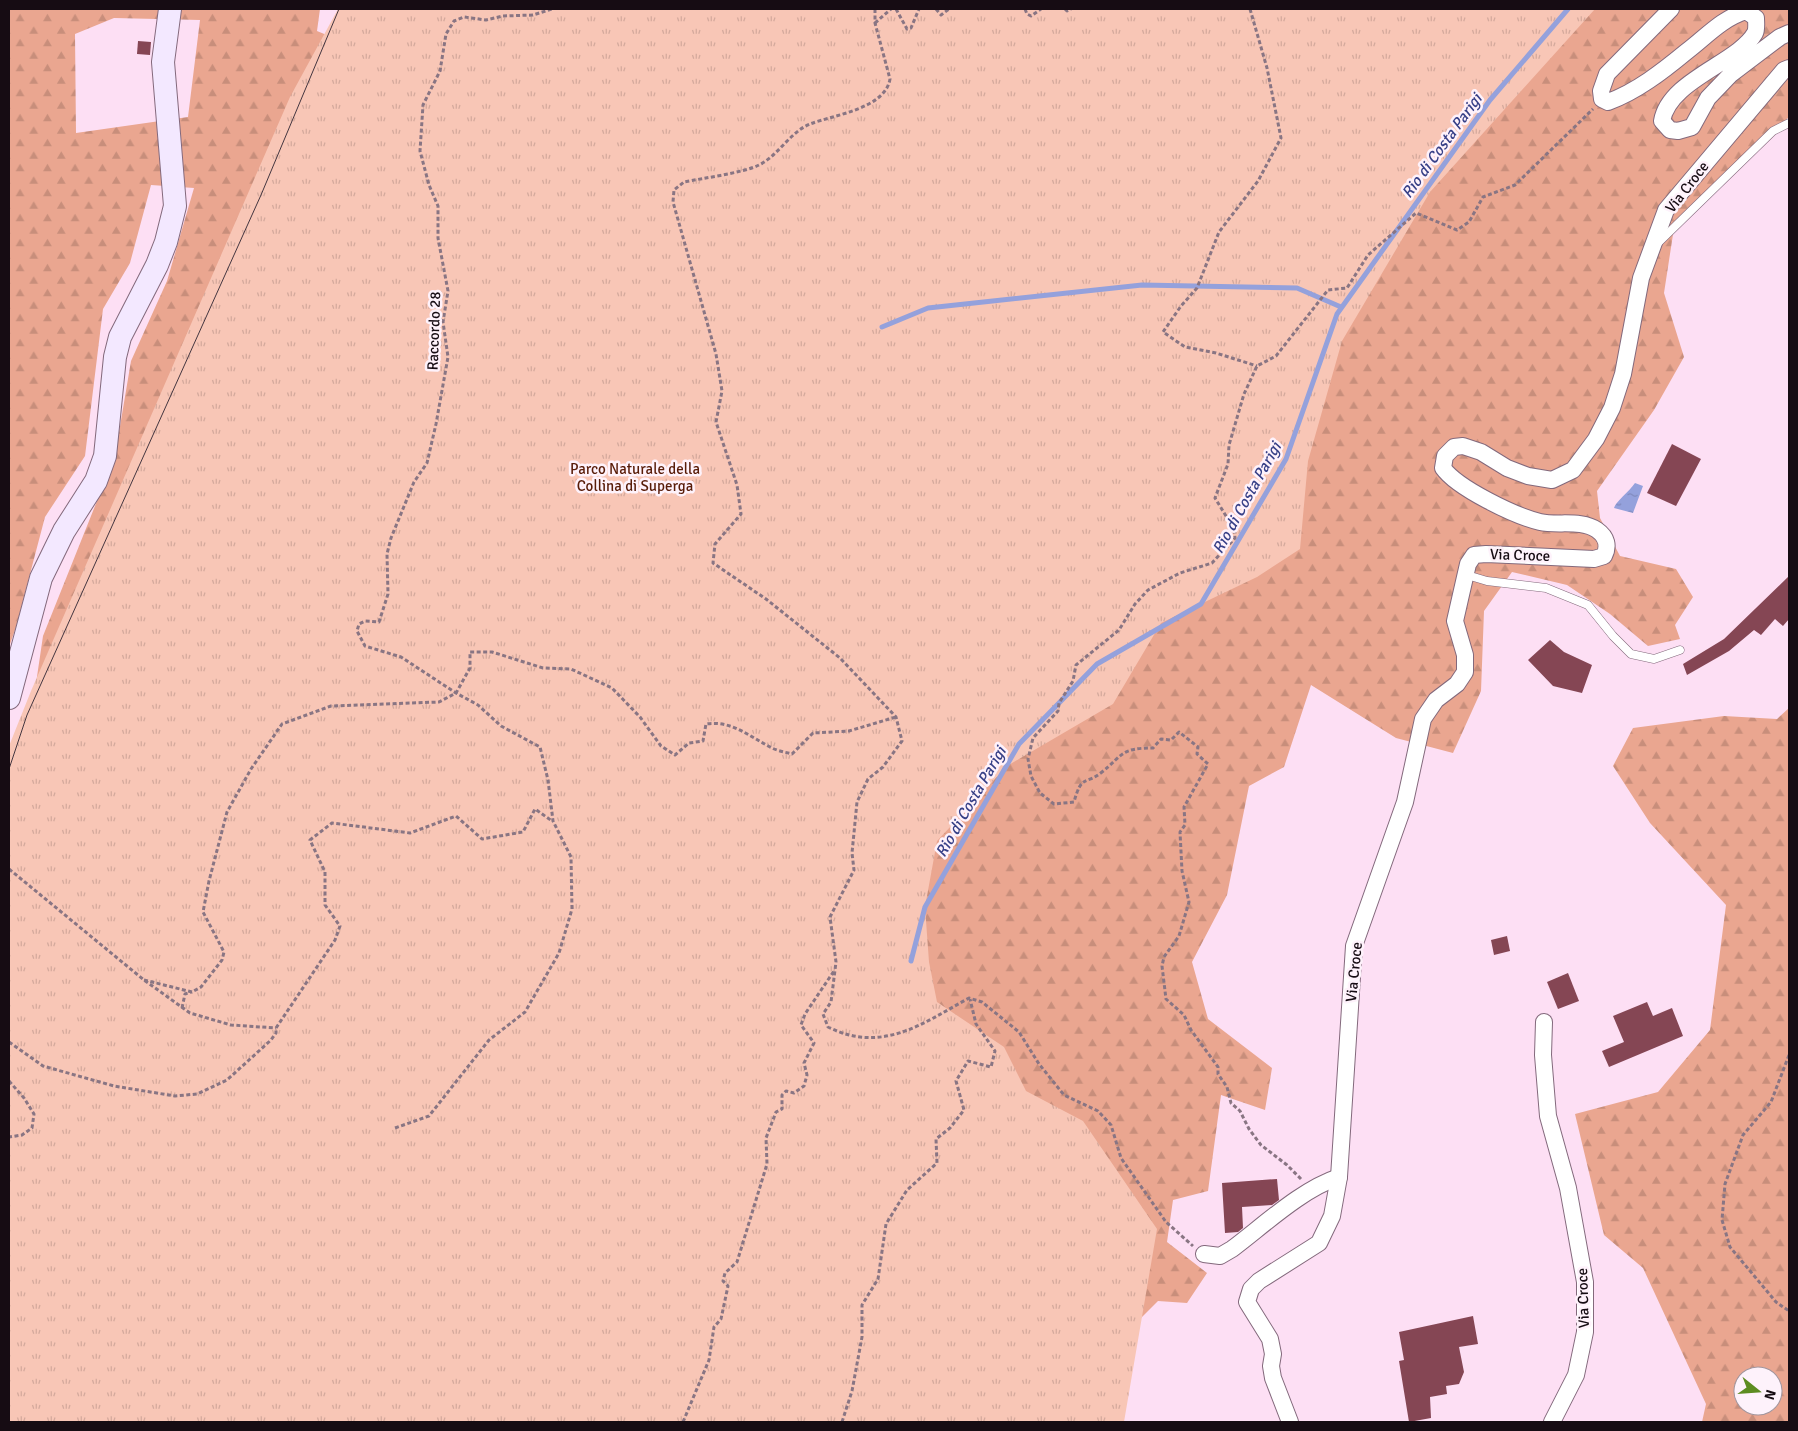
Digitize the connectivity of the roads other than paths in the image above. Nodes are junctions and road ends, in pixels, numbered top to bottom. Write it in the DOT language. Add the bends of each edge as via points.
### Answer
graph roads {
  1 [pos="170,9"];
  2 [pos="1672,9"];
  3 [pos="1789,33"];
  4 [pos="1789,68"];
  5 [pos="1789,123"];
  6 [pos="1652,249"];
  7 [pos="1467,575"];
  8 [pos="1680,650"];
  9 [pos="9,698"];
  10 [pos="1544,1022"];
  11 [pos="1339,1177"];
  12 [pos="1204,1254"];
  13 [pos="1290,1422"];
  14 [pos="1552,1422"];
  1 -- 9 [label="street" via="164,62 175,206 172,223 157,265 120,337 105,456 93,487 64,531 42,578"];
  2 -- 3 [label="street" via="1607,74 1601,91 1602,99 1608,102 1624,96 1685,53 1728,16 1746,11 1756,18 1756,31 1748,42 1682,89 1664,114 1662,121 1670,130 1692,128 1708,98 1731,74"];
  4 -- 6 [label="street, Via Croce" via="1666,210"];
  5 -- 6 [label="lane" via="1773,131"];
  6 -- 7 [label="street, Via Croce" via="1641,278 1623,374 1612,408 1596,439 1573,470 1552,480 1528,476 1463,446 1454,447 1445,456 1443,468 1448,476 1514,514 1541,522 1583,525 1597,530 1607,540 1604,556 1594,559 1474,555 1468,564"];
  7 -- 8 [label="lane" via="1487,581 1546,588 1588,605 1631,654 1654,659"];
  7 -- 11 [label="street, Via Croce" via="1455,621 1465,655 1465,672 1457,684 1436,700 1423,719 1405,802 1354,946"];
  10 -- 14 [label="street, Via Croce" via="1548,1116 1568,1188 1585,1282 1585,1332 1576,1375"];
  11 -- 12 [label="street" via="1305,1194 1220,1256"];
  11 -- 13 [label="street, Via Croce" via="1332,1216 1319,1243 1259,1281 1248,1294 1247,1302 1270,1340 1273,1378"];
}
